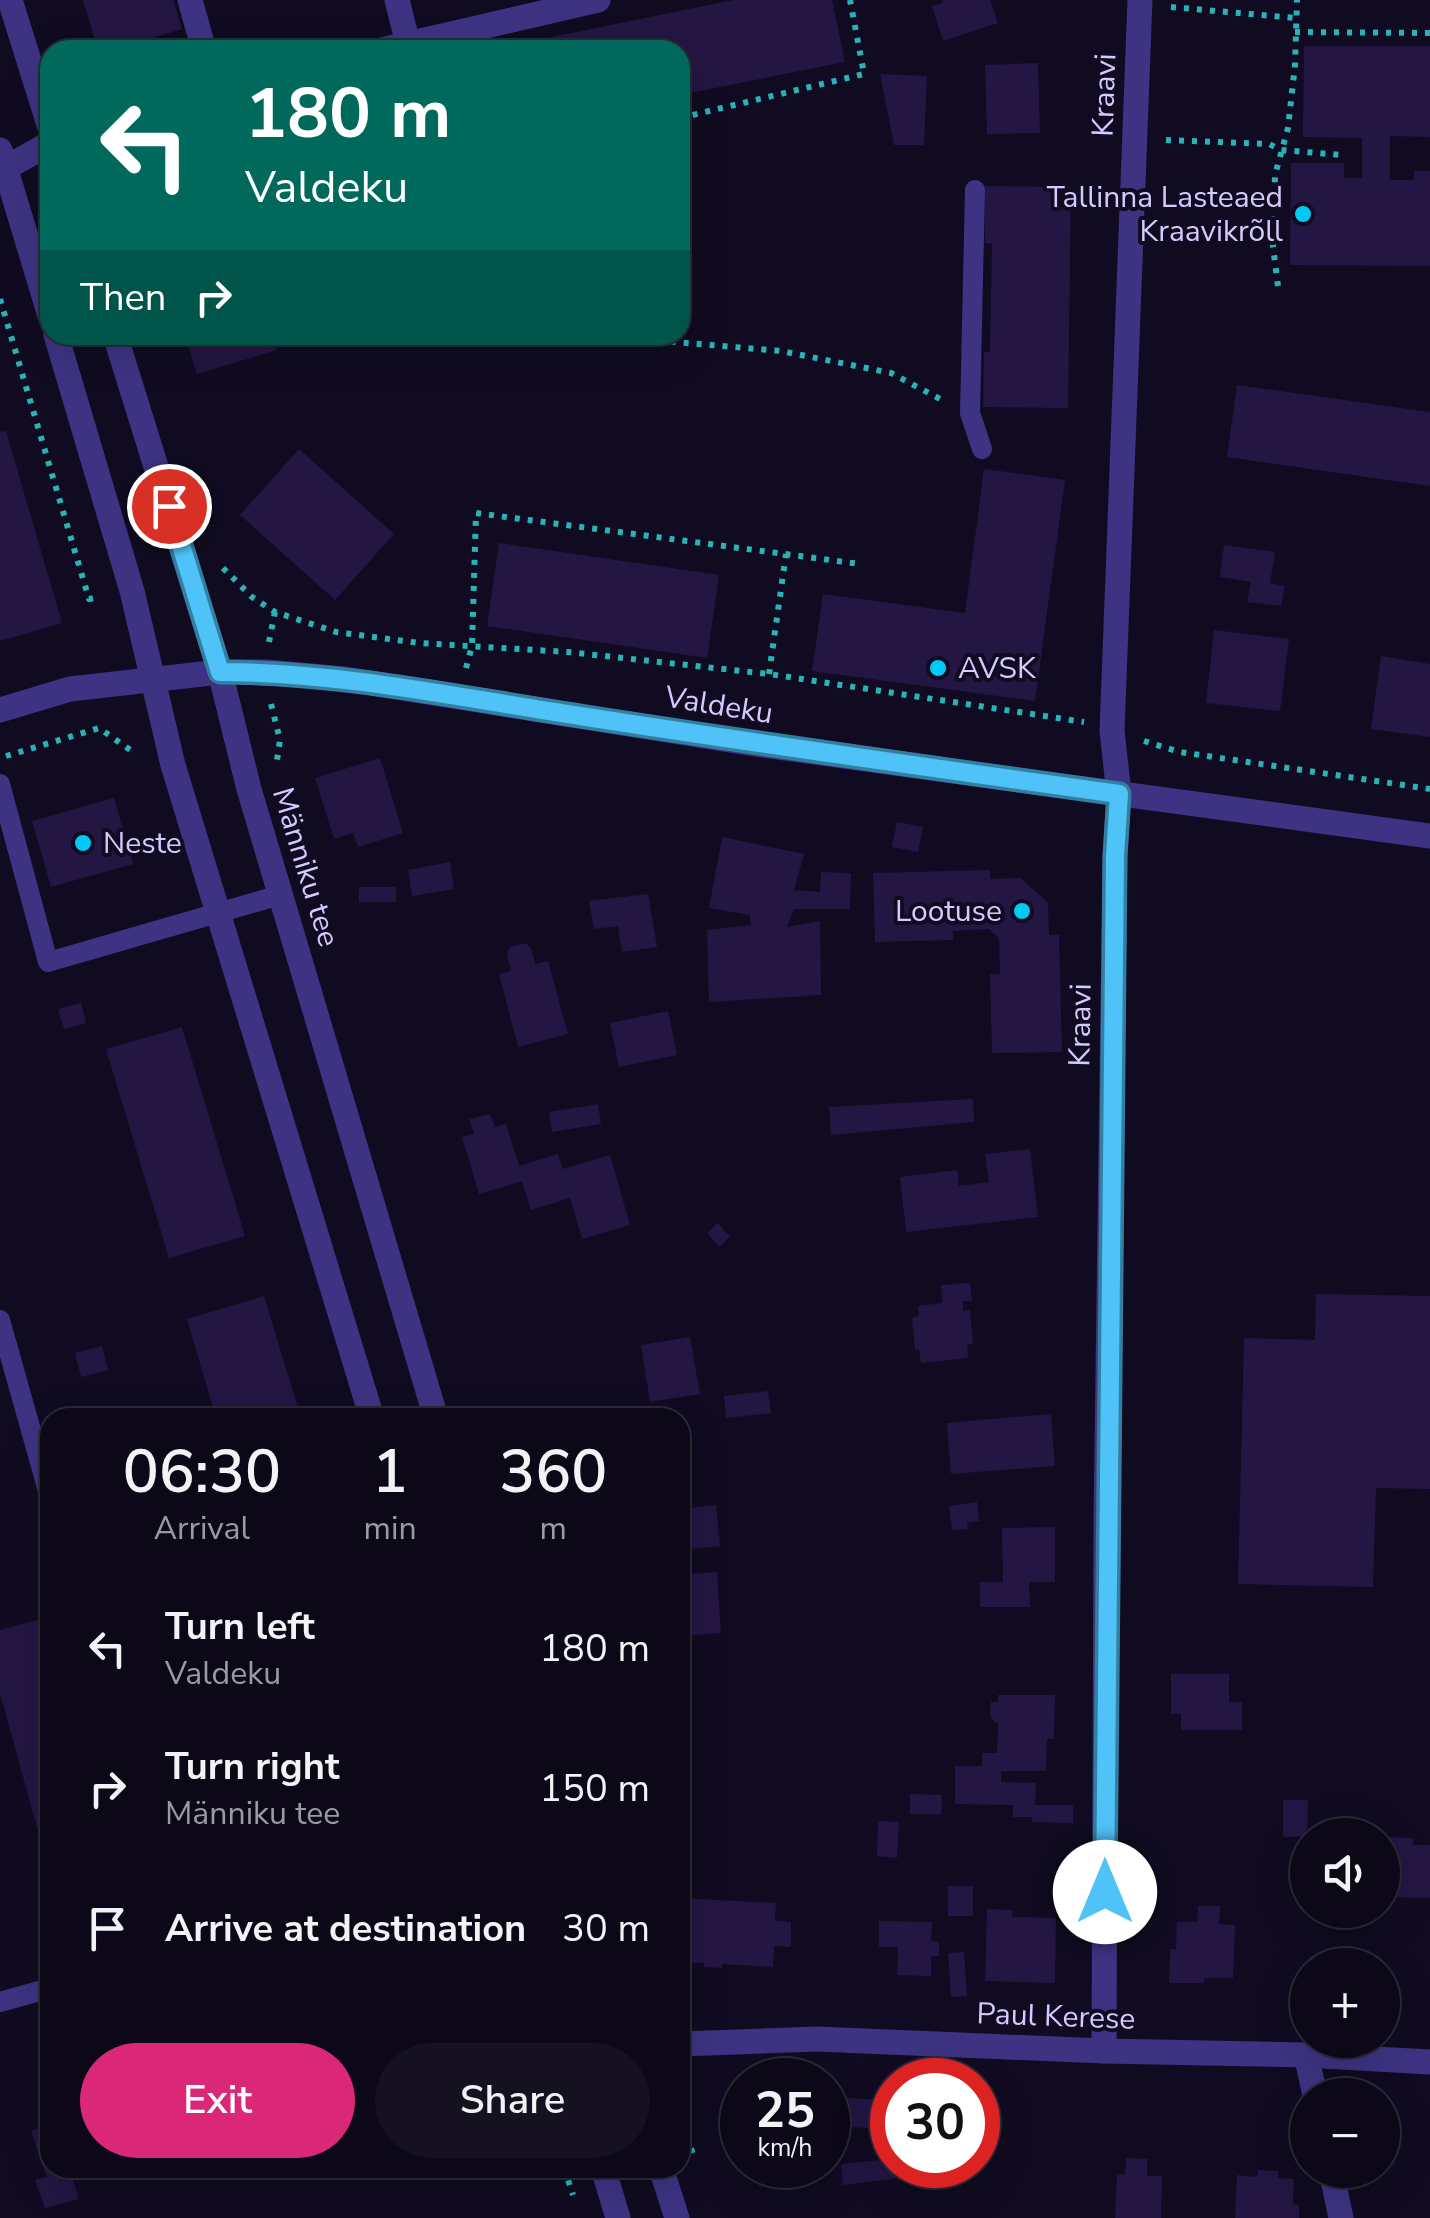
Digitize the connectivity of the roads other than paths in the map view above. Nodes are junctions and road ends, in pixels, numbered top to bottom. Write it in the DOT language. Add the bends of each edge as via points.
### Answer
graph roads {
  1 [pos="10,0"];
  2 [pos="190,0"];
  3 [pos="397,0"];
  4 [pos="598,0"];
  5 [pos="1140,3"];
  6 [pos="201,40"];
  7 [pos="407,40"];
  8 [pos="425,40"];
  9 [pos="40,96"];
  10 [pos="40,146"];
  11 [pos="3,159"];
  12 [pos="974,190"];
  13 [pos="40,283"];
  14 [pos="59,345"];
  15 [pos="118,345"];
  16 [pos="982,449"];
  17 [pos="220,672"];
  18 [pos="153,679"];
  19 [pos="0,710"];
  20 [pos="0,784"];
  21 [pos="1119,794"];
  22 [pos="1430,836"];
  23 [pos="280,896"];
  24 [pos="217,912"];
  25 [pos="0,1320"];
  26 [pos="369,1408"];
  27 [pos="433,1408"];
  28 [pos="40,1462"];
  29 [pos="40,1991"];
  30 [pos="0,2002"];
  31 [pos="690,2044"];
  32 [pos="1104,2052"];
  33 [pos="1290,2054"];
  34 [pos="1368,2058"];
  35 [pos="1430,2062"];
  36 [pos="606,2178"];
  37 [pos="664,2178"];
  38 [pos="1335,2188"];
  39 [pos="618,2218"];
  40 [pos="677,2218"];
  41 [pos="1341,2218"];
  1 -- 9 [label="street"];
  2 -- 6 [label="street"];
  3 -- 7 [label="street"];
  4 -- 8 [label="street"];
  5 -- 21 [label="street, Kraavi" via="1112,730"];
  10 -- 11 [label="street"];
  11 -- 13 [label="street"];
  12 -- 16 [label="lane" via="970,413"];
  14 -- 18 [label="street"];
  15 -- 17 [label="street, Männiku tee"];
  17 -- 18 [label="street, Valdeku"];
  17 -- 21 [label="street, Valdeku" via="346,679"];
  17 -- 23 [label="street, Männiku tee"];
  18 -- 19 [label="street, Valdeku" via="70,689"];
  18 -- 24 [label="street"];
  20 -- 24 [label="lane" via="48,962"];
  21 -- 22 [label="street, Valdeku"];
  21 -- 32 [label="street, Kraavi"];
  23 -- 24 [label="lane"];
  23 -- 27 [label="street, Männiku tee"];
  24 -- 26 [label="street"];
  25 -- 28 [label="lane"];
  29 -- 30 [label="lane"];
  31 -- 32 [label="street, Paul Kerese" via="816,2040"];
  32 -- 33 [label="street, Paul Kerese"];
  34 -- 35 [label="street, Paul Kerese"];
  36 -- 39 [label="street"];
  37 -- 40 [label="street"];
  38 -- 41 [label="street"];
}
